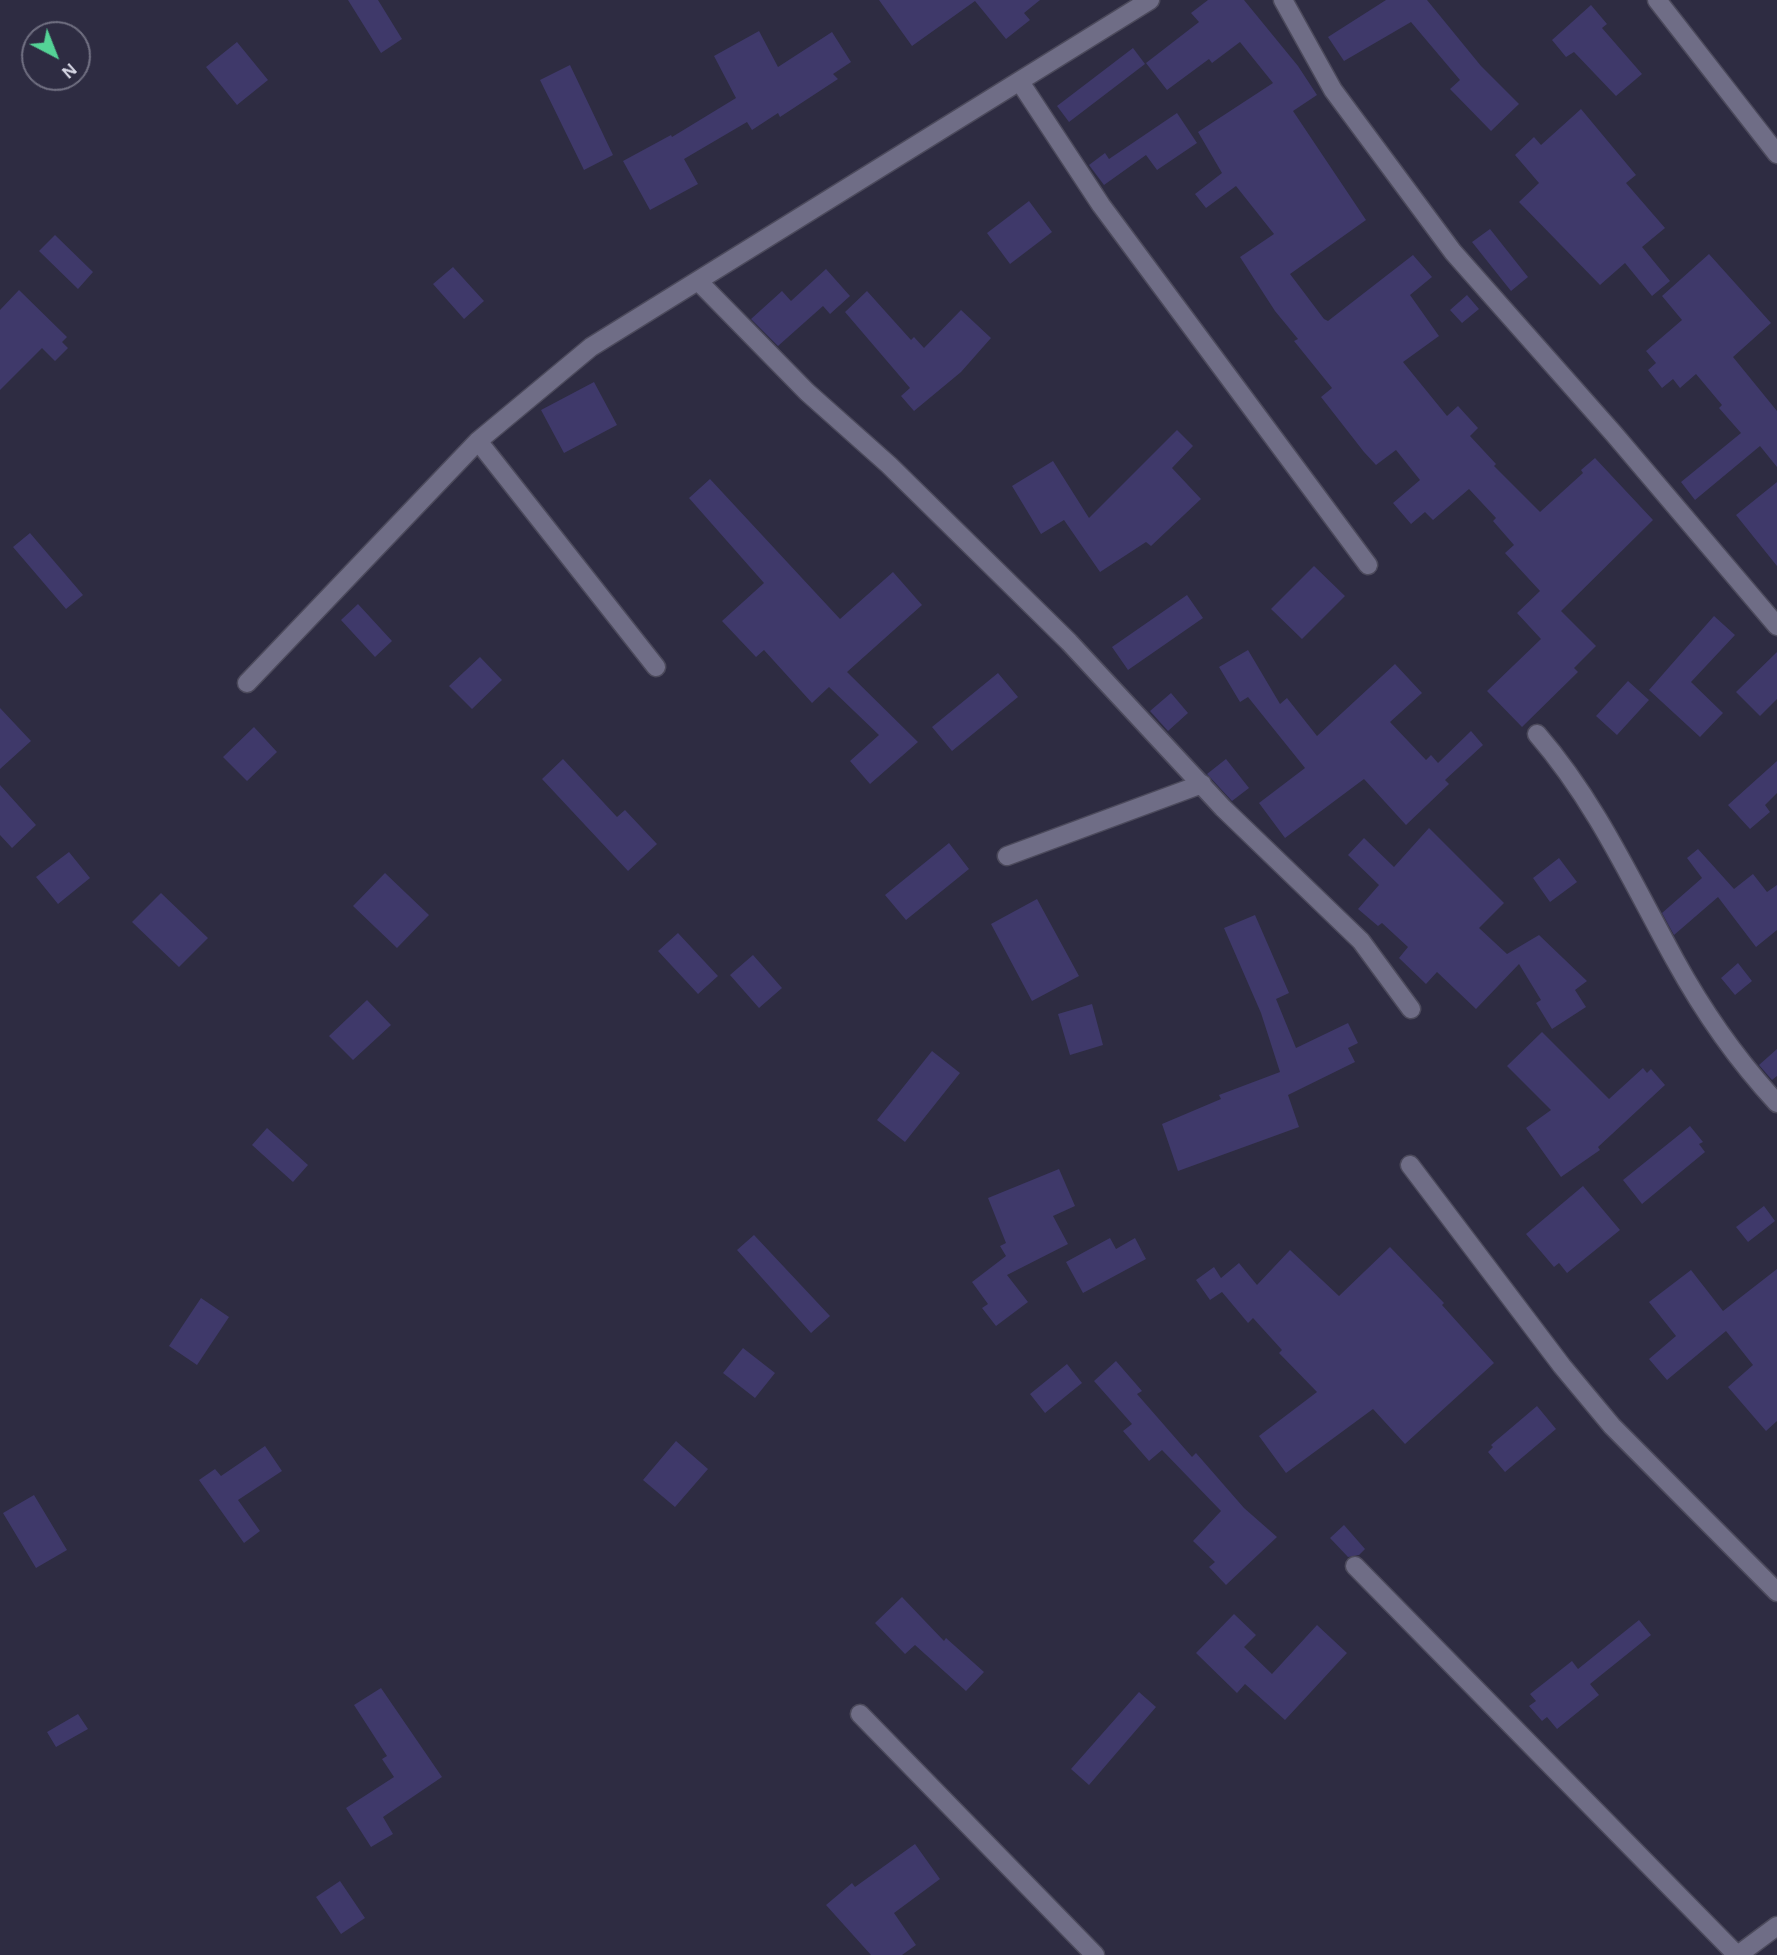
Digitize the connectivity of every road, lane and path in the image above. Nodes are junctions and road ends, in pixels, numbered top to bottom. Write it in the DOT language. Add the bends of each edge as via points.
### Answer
graph roads {
  1 [pos="1150,0"];
  2 [pos="1283,0"];
  3 [pos="1657,0"];
  4 [pos="1020,82"];
  5 [pos="1777,154"];
  6 [pos="699,282"];
  7 [pos="478,441"];
  8 [pos="1368,565"];
  9 [pos="1777,626"];
  10 [pos="656,667"];
  11 [pos="247,683"];
  12 [pos="1537,734"];
  13 [pos="1202,784"];
  14 [pos="1007,856"];
  15 [pos="1411,1009"];
  16 [pos="1777,1103"];
  17 [pos="1410,1165"];
  18 [pos="1355,1566"];
  19 [pos="1777,1592"];
  20 [pos="860,1714"];
  21 [pos="1777,1926"];
  22 [pos="1094,1955"];
  23 [pos="1737,1955"];
  1 -- 4 [label="street"];
  2 -- 9 [label="street" via="1333,90 1453,253"];
  3 -- 5 [label="street"];
  4 -- 6 [label="street"];
  4 -- 8 [label="street" via="1101,205"];
  6 -- 7 [label="street" via="592,347"];
  6 -- 13 [label="street" via="807,392 1060,632"];
  7 -- 10 [label="street"];
  7 -- 11 [label="street"];
  12 -- 16 [label="street" via="1605,828 1677,963 1724,1038"];
  13 -- 14 [label="street"];
  13 -- 15 [label="street" via="1361,941"];
  17 -- 19 [label="street" via="1612,1426"];
  18 -- 23 [label="street"];
  20 -- 22 [label="street"];
  21 -- 23 [label="street"];
}
